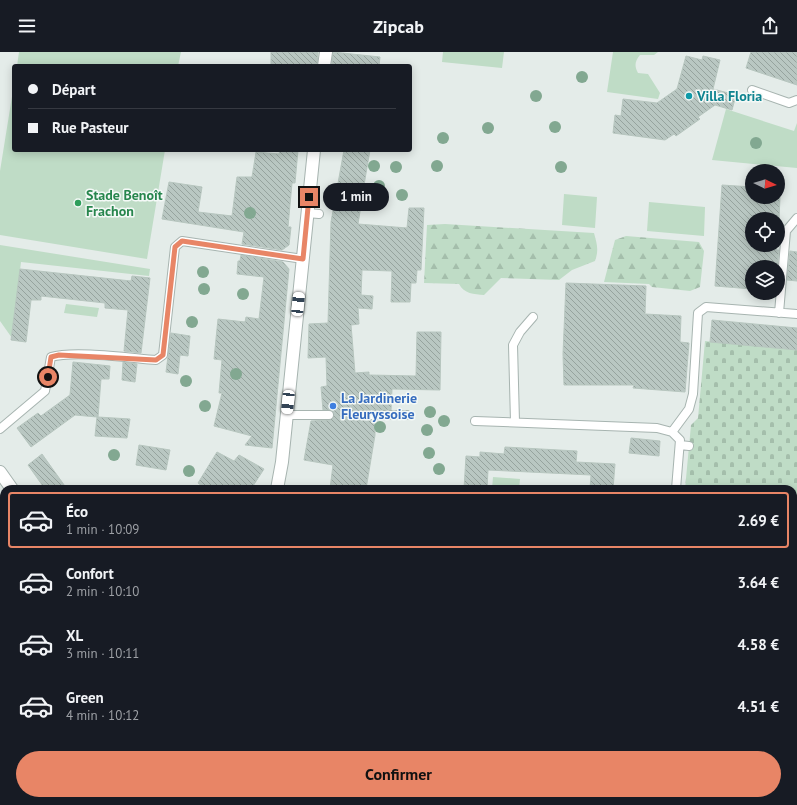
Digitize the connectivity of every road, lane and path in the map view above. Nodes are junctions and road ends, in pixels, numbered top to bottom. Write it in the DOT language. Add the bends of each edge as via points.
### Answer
graph roads {
  1 [pos="326,52"];
  2 [pos="324,64"];
  3 [pos="752,90"];
  4 [pos="797,100"];
  5 [pos="314,152"];
  6 [pos="797,218"];
  7 [pos="303,259"];
  8 [pos="779,313"];
  9 [pos="797,314"];
  10 [pos="532,317"];
  11 [pos="287,415"];
  12 [pos="330,415"];
  13 [pos="357,415"];
  14 [pos="407,415"];
  15 [pos="475,421"];
  16 [pos="515,422"];
  17 [pos="0,429"];
  18 [pos="672,432"];
  19 [pos="680,445"];
  20 [pos="689,446"];
  21 [pos="0,472"];
  22 [pos="9,485"];
  23 [pos="277,485"];
  24 [pos="676,485"];
  1 -- 2 [label="street"];
  3 -- 4 [label="lane" via="789,103"];
  5 -- 7 [label="street" via="313,214"];
  6 -- 8 [label="lane" via="786,231"];
  7 -- 11 [label="street"];
  7 -- 17 [label="lane" via="182,241 175,247 163,355 156,360 94,355 51,357 45,391"];
  8 -- 9 [label="lane"];
  8 -- 18 [label="lane" via="706,307 701,309 698,313 693,394 689,409"];
  10 -- 16 [label="lane" via="513,345"];
  11 -- 12 [label="lane"];
  11 -- 23 [label="street" via="278,461"];
  13 -- 14 [label="lane"];
  15 -- 16 [label="lane"];
  16 -- 18 [label="lane" via="657,428"];
  18 -- 19 [label="lane" via="680,440"];
  19 -- 20 [label="lane"];
  19 -- 24 [label="lane"];
  21 -- 22 [label="street"];
}
